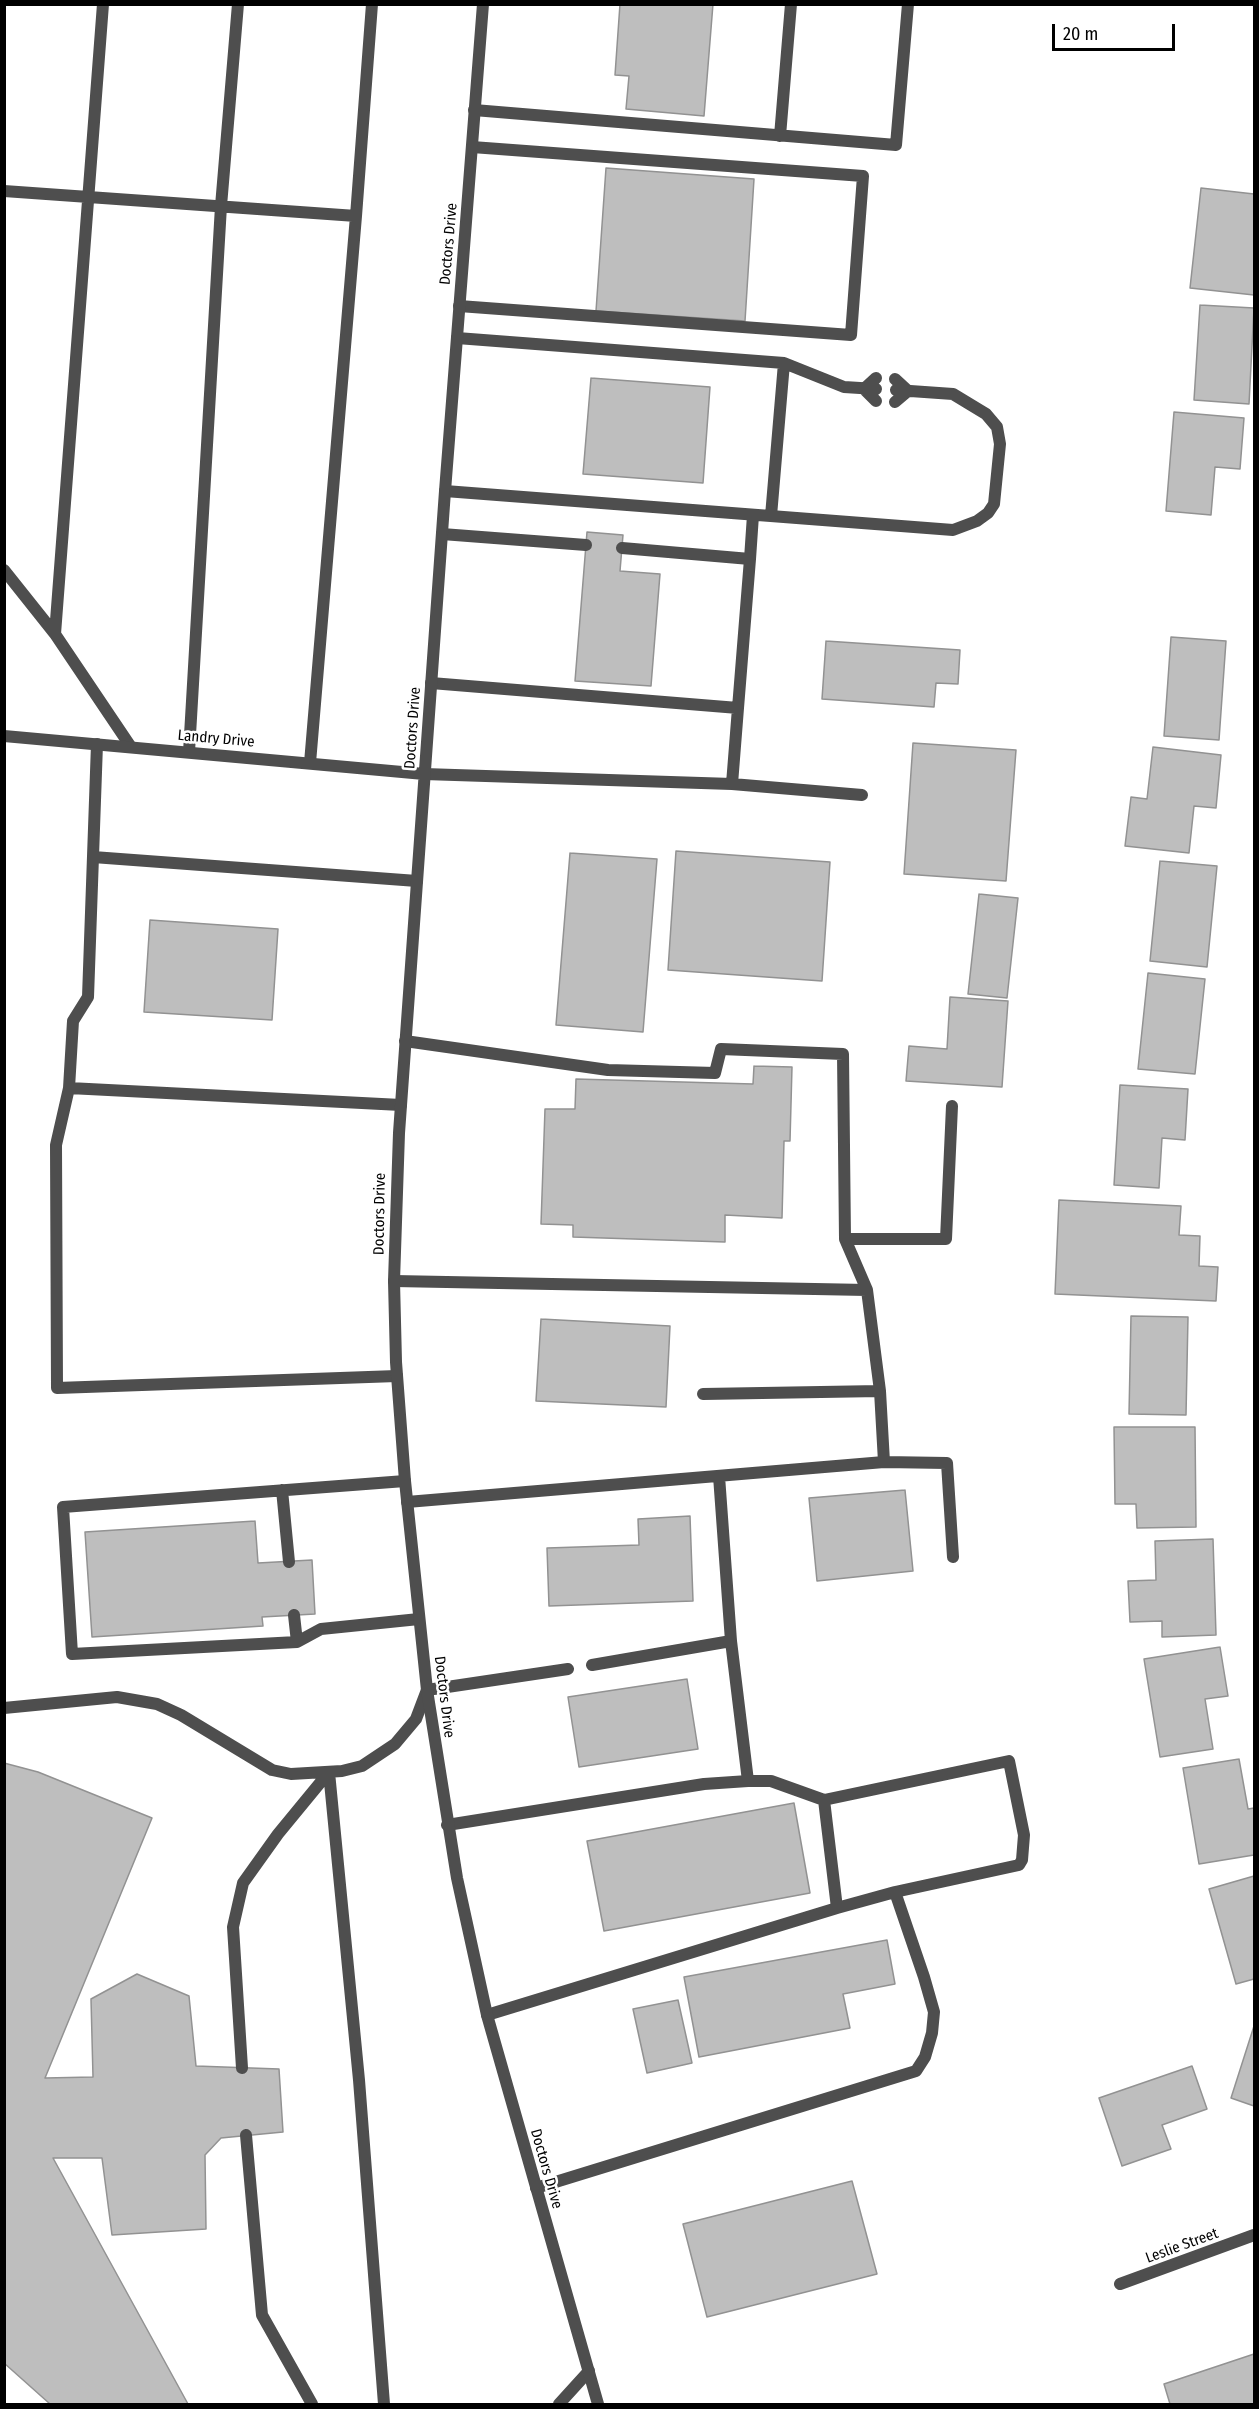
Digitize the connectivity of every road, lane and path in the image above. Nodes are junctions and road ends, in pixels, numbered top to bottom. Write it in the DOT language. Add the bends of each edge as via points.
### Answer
graph roads {
  1 [pos="103,4"];
  2 [pos="238,4"];
  3 [pos="372,4"];
  4 [pos="483,4"];
  5 [pos="791,4"];
  6 [pos="908,4"];
  7 [pos="474,110"];
  8 [pos="780,136"];
  9 [pos="472,147"];
  10 [pos="4,191"];
  11 [pos="89,197"];
  12 [pos="222,206"];
  13 [pos="356,216"];
  14 [pos="459,306"];
  15 [pos="457,338"];
  16 [pos="784,363"];
  17 [pos="873,389"];
  18 [pos="898,390"];
  19 [pos="445,491"];
  20 [pos="753,515"];
  21 [pos="771,516"];
  22 [pos="442,534"];
  23 [pos="586,545"];
  24 [pos="622,548"];
  25 [pos="750,559"];
  26 [pos="4,570"];
  27 [pos="55,634"];
  28 [pos="431,683"];
  29 [pos="738,708"];
  30 [pos="4,736"];
  31 [pos="97,744"];
  32 [pos="131,747"];
  33 [pos="189,752"];
  34 [pos="310,763"];
  35 [pos="424,774"];
  36 [pos="732,784"];
  37 [pos="861,795"];
  38 [pos="93,857"];
  39 [pos="417,881"];
  40 [pos="405,1041"];
  41 [pos="69,1088"];
  42 [pos="400,1105"];
  43 [pos="952,1106"];
  44 [pos="845,1239"];
  45 [pos="394,1281"];
  46 [pos="867,1290"];
  47 [pos="397,1376"];
  48 [pos="880,1390"];
  49 [pos="703,1394"];
  50 [pos="884,1462"];
  51 [pos="719,1476"];
  52 [pos="405,1480"];
  53 [pos="282,1490"];
  54 [pos="407,1502"];
  55 [pos="952,1557"];
  56 [pos="289,1562"];
  57 [pos="294,1615"];
  58 [pos="419,1619"];
  59 [pos="731,1641"];
  60 [pos="297,1642"];
  61 [pos="592,1665"];
  62 [pos="568,1669"];
  63 [pos="427,1690"];
  64 [pos="4,1708"];
  65 [pos="329,1772"];
  66 [pos="748,1781"];
  67 [pos="824,1800"];
  68 [pos="447,1825"];
  69 [pos="895,1892"];
  70 [pos="837,1908"];
  71 [pos="487,2015"];
  72 [pos="242,2068"];
  73 [pos="246,2135"];
  74 [pos="536,2188"];
  75 [pos="1254,2235"];
  76 [pos="1120,2284"];
  77 [pos="589,2371"];
  78 [pos="312,2404"];
  79 [pos="384,2404"];
  80 [pos="559,2404"];
  81 [pos="598,2404"];
  1 -- 11 [label="street"];
  2 -- 12 [label="street"];
  3 -- 13 [label="street"];
  4 -- 7 [label="street, Doctors Drive"];
  5 -- 8 [label="street"];
  6 -- 8 [label="street" via="896,145"];
  7 -- 8 [label="street"];
  7 -- 9 [label="street, Doctors Drive"];
  9 -- 14 [label="street, Doctors Drive"];
  9 -- 14 [label="street" via="862,176 851,335"];
  10 -- 11 [label="street"];
  11 -- 12 [label="street"];
  11 -- 27 [label="street"];
  12 -- 13 [label="street"];
  12 -- 33 [label="street"];
  13 -- 34 [label="street"];
  14 -- 15 [label="street, Doctors Drive"];
  15 -- 16 [label="street"];
  15 -- 19 [label="street, Doctors Drive"];
  16 -- 17 [label="street" via="844,387"];
  16 -- 21 [label="street"];
  18 -- 21 [label="street" via="953,394 986,414 997,427 1000,444 996,491 988,513 953,530"];
  19 -- 20 [label="street"];
  19 -- 22 [label="street, Doctors Drive"];
  20 -- 21 [label="street"];
  20 -- 25 [label="street"];
  22 -- 23 [label="street"];
  22 -- 28 [label="street, Doctors Drive"];
  24 -- 25 [label="street"];
  25 -- 29 [label="street"];
  26 -- 27 [label="street"];
  27 -- 32 [label="street"];
  28 -- 29 [label="street"];
  28 -- 35 [label="street, Doctors Drive"];
  29 -- 36 [label="street"];
  30 -- 31 [label="street, Landry Drive"];
  31 -- 32 [label="street, Landry Drive"];
  31 -- 38 [label="street"];
  32 -- 33 [label="street, Landry Drive"];
  33 -- 34 [label="street, Landry Drive"];
  34 -- 35 [label="street, Landry Drive"];
  35 -- 36 [label="street, Landry Drive"];
  35 -- 39 [label="street, Doctors Drive"];
  36 -- 37 [label="street, Landry Drive"];
  38 -- 39 [label="street"];
  38 -- 41 [label="street" via="88,997 73,1021"];
  39 -- 40 [label="street, Doctors Drive"];
  40 -- 42 [label="street, Doctors Drive"];
  40 -- 44 [label="street" via="620,1070 715,1073 721,1049 843,1054"];
  41 -- 42 [label="street"];
  41 -- 47 [label="street" via="56,1145 57,1388"];
  42 -- 45 [label="street, Doctors Drive"];
  43 -- 44 [label="street" via="946,1239"];
  44 -- 46 [label="street"];
  45 -- 46 [label="street"];
  45 -- 47 [label="street, Doctors Drive"];
  46 -- 48 [label="street"];
  47 -- 52 [label="street, Doctors Drive"];
  48 -- 49 [label="street"];
  48 -- 50 [label="street"];
  50 -- 51 [label="street"];
  50 -- 55 [label="street" via="947,1463"];
  51 -- 54 [label="street"];
  51 -- 59 [label="street"];
  52 -- 53 [label="street"];
  52 -- 54 [label="street, Doctors Drive"];
  53 -- 56 [label="street"];
  53 -- 60 [label="street" via="63,1507 72,1654"];
  54 -- 58 [label="street, Doctors Drive"];
  57 -- 60 [label="street"];
  58 -- 60 [label="street" via="321,1629"];
  58 -- 63 [label="street, Doctors Drive"];
  59 -- 61 [label="street"];
  59 -- 66 [label="street"];
  62 -- 63 [label="street"];
  63 -- 65 [label="street" via="416,1719 395,1744 362,1766"];
  63 -- 68 [label="street, Doctors Drive"];
  64 -- 65 [label="street" via="117,1697 157,1704 272,1770 291,1774"];
  65 -- 72 [label="street" via="243,1883 233,1926"];
  65 -- 79 [label="street" via="359,2080"];
  66 -- 67 [label="street" via="771,1781"];
  66 -- 68 [label="street" via="704,1784"];
  67 -- 69 [label="street" via="1009,1761 1024,1835 1019,1865"];
  67 -- 70 [label="street"];
  68 -- 71 [label="street, Doctors Drive"];
  69 -- 70 [label="street"];
  69 -- 74 [label="street" via="934,2012 925,2057 916,2071"];
  70 -- 71 [label="street"];
  71 -- 74 [label="street, Doctors Drive"];
  73 -- 78 [label="street" via="262,2315"];
  74 -- 77 [label="street, Doctors Drive"];
  75 -- 76 [label="street, Leslie Street"];
  77 -- 80 [label="street"];
  77 -- 81 [label="street, Doctors Drive"];
}
